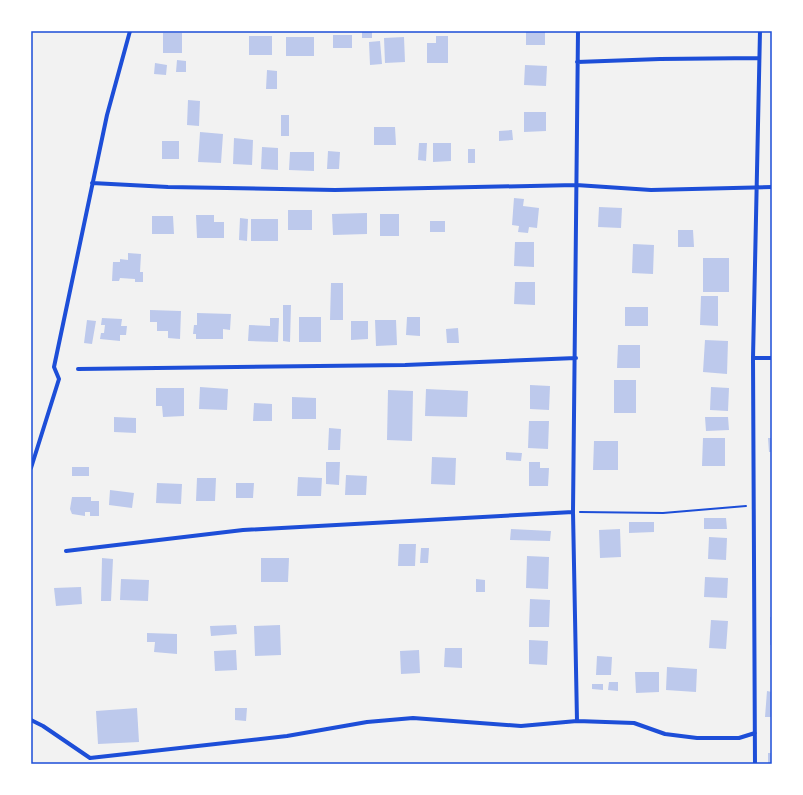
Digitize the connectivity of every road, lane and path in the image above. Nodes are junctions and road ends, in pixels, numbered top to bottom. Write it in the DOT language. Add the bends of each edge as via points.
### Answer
graph roads {
  1 [pos="130,31"];
  2 [pos="578,31"];
  3 [pos="760,31"];
  4 [pos="759,58"];
  5 [pos="577,62"];
  6 [pos="92,183"];
  7 [pos="576,185"];
  8 [pos="757,187"];
  9 [pos="772,187"];
  10 [pos="576,358"];
  11 [pos="754,358"];
  12 [pos="772,358"];
  13 [pos="78,369"];
  14 [pos="31,468"];
  15 [pos="753,506"];
  16 [pos="572,512"];
  17 [pos="66,551"];
  18 [pos="31,720"];
  19 [pos="577,721"];
  20 [pos="755,733"];
  21 [pos="754,764"];
  1 -- 6 [label="street"];
  2 -- 5 [label="street"];
  3 -- 4 [label="street"];
  4 -- 5 [label="street"];
  4 -- 8 [label="street"];
  5 -- 7 [label="street"];
  6 -- 7 [label="street" via="335,190"];
  6 -- 14 [label="street" via="54,367 59,379"];
  7 -- 8 [label="street" via="651,190"];
  7 -- 10 [label="street"];
  8 -- 9 [label="street"];
  8 -- 11 [label="street"];
  10 -- 13 [label="street" via="405,365"];
  10 -- 16 [label="street"];
  11 -- 12 [label="street"];
  11 -- 15 [label="street"];
  15 -- 16 [label="path" via="663,513"];
  15 -- 20 [label="street"];
  16 -- 17 [label="street" via="244,530"];
  16 -- 19 [label="street"];
  18 -- 19 [label="street" via="90,758 287,736 367,722 413,718 521,726"];
  19 -- 20 [label="street" via="634,723 665,734 697,738 738,738"];
  20 -- 21 [label="street"];
}
